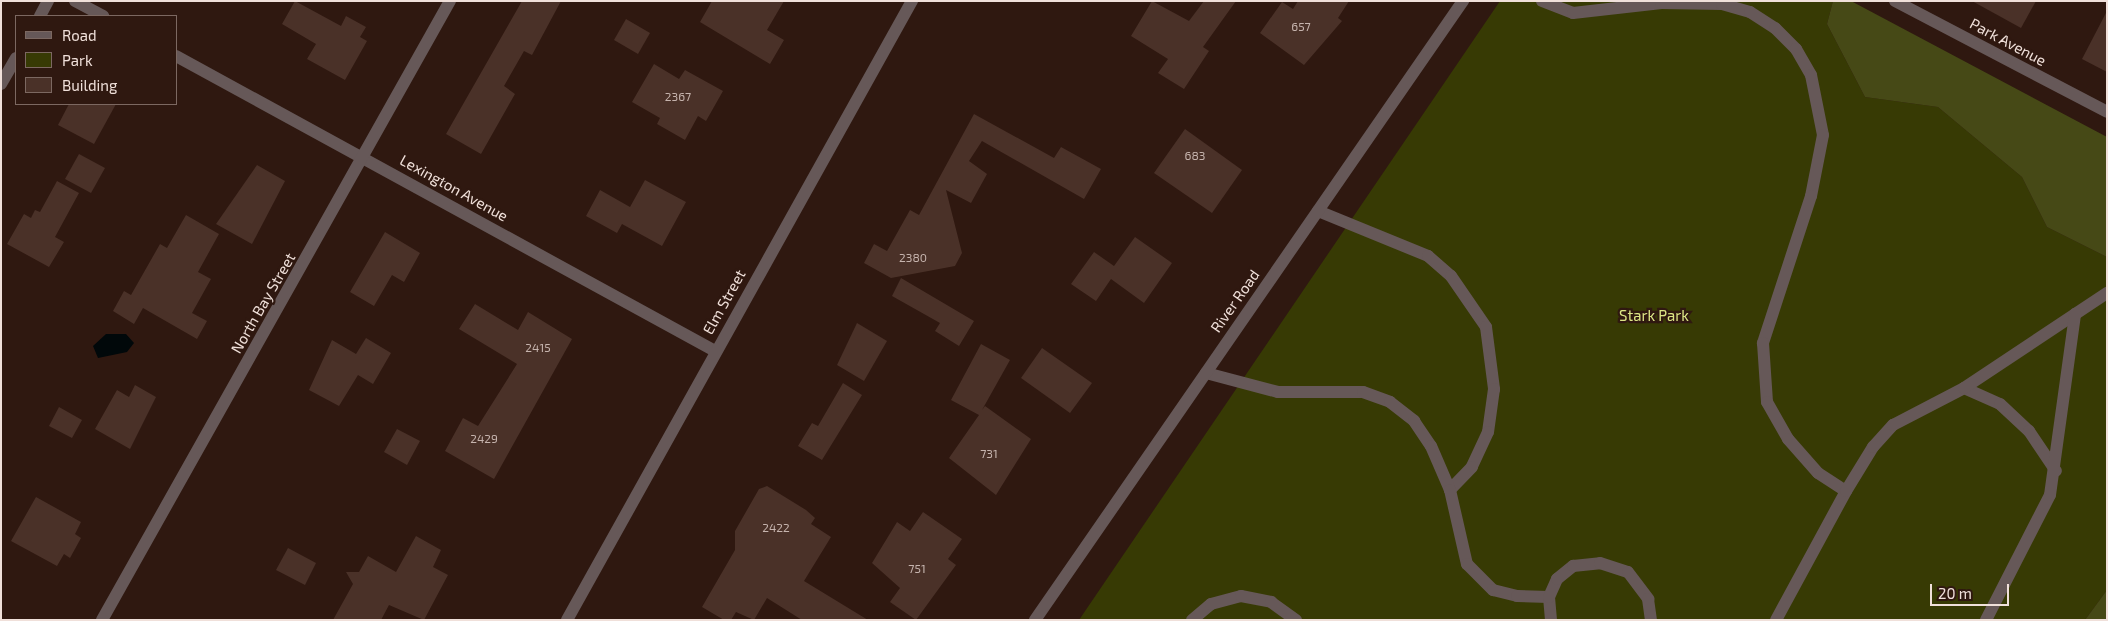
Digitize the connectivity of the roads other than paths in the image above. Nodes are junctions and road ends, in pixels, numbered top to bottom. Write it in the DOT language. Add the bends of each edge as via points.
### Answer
graph roads {
  1 [pos="48,1"];
  2 [pos="75,1"];
  3 [pos="450,1"];
  4 [pos="912,1"];
  5 [pos="1463,1"];
  6 [pos="1542,1"];
  7 [pos="1895,1"];
  8 [pos="41,15"];
  9 [pos="101,15"];
  10 [pos="178,57"];
  11 [pos="15,60"];
  12 [pos="1,84"];
  13 [pos="2107,112"];
  14 [pos="365,157"];
  15 [pos="1318,211"];
  16 [pos="2107,293"];
  17 [pos="2075,314"];
  18 [pos="715,351"];
  19 [pos="1206,373"];
  20 [pos="1964,388"];
  21 [pos="2056,471"];
  22 [pos="1450,490"];
  23 [pos="1846,491"];
  24 [pos="1550,597"];
  25 [pos="102,620"];
  26 [pos="567,620"];
  27 [pos="1035,620"];
  28 [pos="1192,620"];
  29 [pos="1296,620"];
  30 [pos="1551,620"];
  31 [pos="1651,620"];
  32 [pos="1776,620"];
  33 [pos="1986,620"];
  1 -- 8 [label="street"];
  2 -- 9 [label="street"];
  3 -- 14 [label="street, North Bay Street"];
  4 -- 18 [label="street, Elm Street"];
  5 -- 15 [label="street, River Road"];
  6 -- 23 [label="street" via="1573,13 1661,3 1722,4 1750,12 1775,28 1796,49 1811,75 1823,135 1811,196 1763,342 1767,402 1788,439 1818,473"];
  7 -- 13 [label="street, Park Avenue"];
  10 -- 14 [label="street, Lexington Avenue"];
  11 -- 12 [label="street"];
  14 -- 18 [label="street, Lexington Avenue"];
  14 -- 25 [label="street, North Bay Street"];
  15 -- 19 [label="street, River Road"];
  15 -- 22 [label="street" via="1428,256 1451,276 1486,327 1494,389 1488,432 1472,468"];
  16 -- 17 [label="street"];
  17 -- 20 [label="street"];
  17 -- 21 [label="street"];
  18 -- 26 [label="street, Elm Street"];
  19 -- 22 [label="street" via="1278,392 1363,392 1390,402 1414,421 1431,446"];
  19 -- 27 [label="street, River Road"];
  20 -- 21 [label="street" via="2000,404 2029,431"];
  20 -- 23 [label="street" via="1893,425 1872,447"];
  21 -- 33 [label="street" via="2050,495"];
  22 -- 24 [label="street" via="1467,564 1493,590 1516,596"];
  23 -- 32 [label="street"];
  24 -- 30 [label="street"];
  24 -- 31 [label="street" via="1557,579 1573,566 1600,563 1628,572 1648,599"];
  28 -- 29 [label="street" via="1212,604 1241,596 1271,602"];
}
